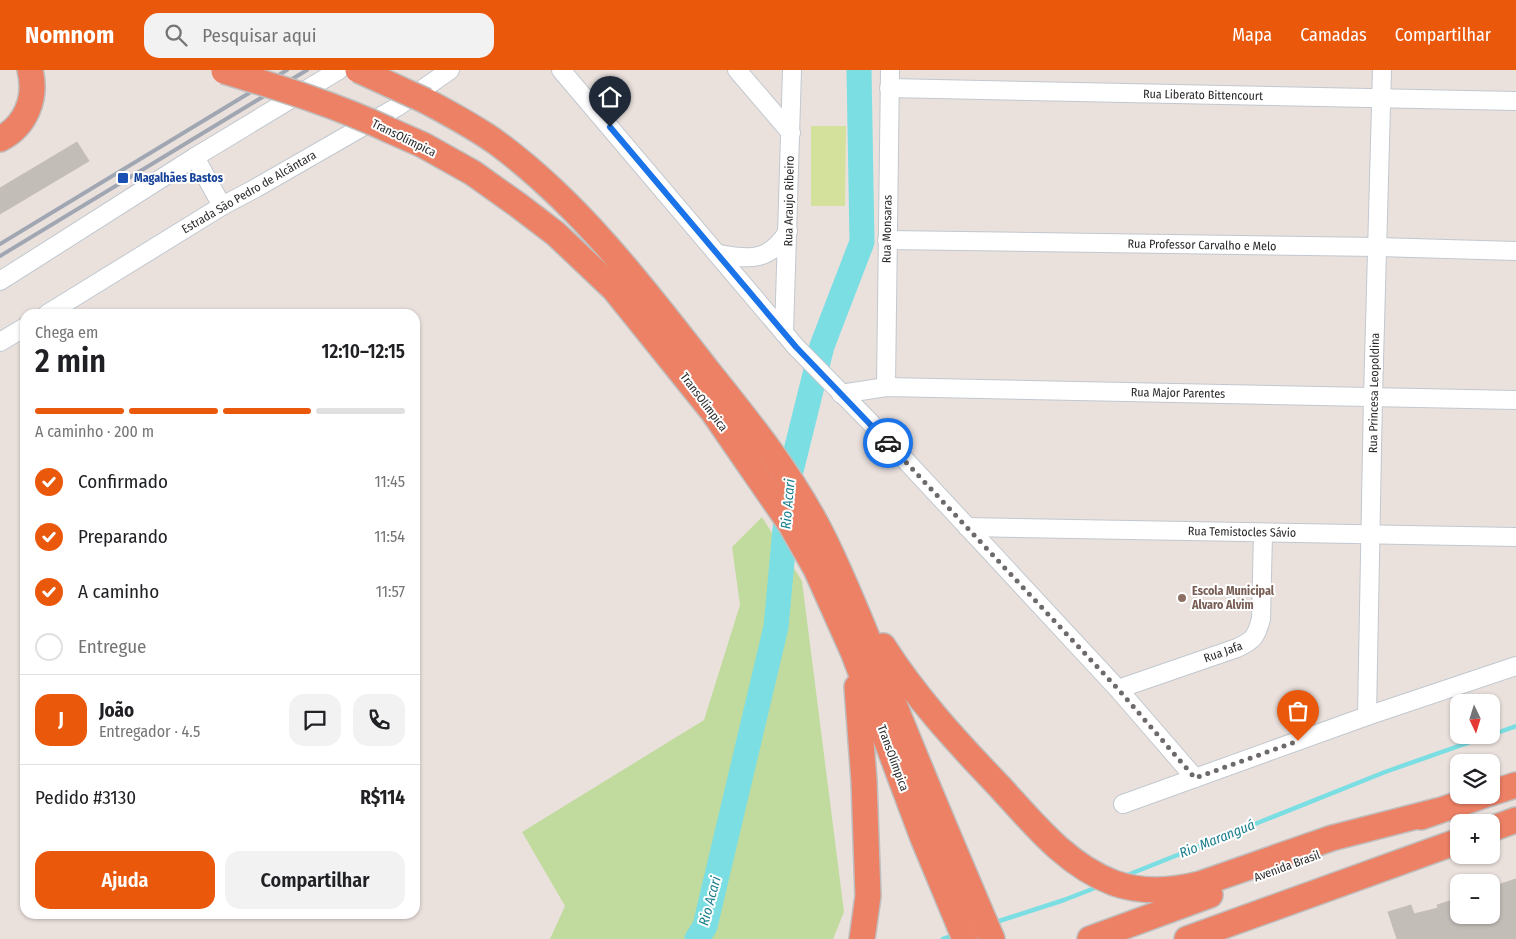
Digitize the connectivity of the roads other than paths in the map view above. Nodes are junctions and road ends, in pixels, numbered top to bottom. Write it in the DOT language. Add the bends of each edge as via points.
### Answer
graph roads {
  1 [pos="30,70"];
  2 [pos="223,70"];
  3 [pos="339,70"];
  4 [pos="358,70"];
  5 [pos="450,70"];
  6 [pos="561,70"];
  7 [pos="737,70"];
  8 [pos="792,70"];
  9 [pos="890,70"];
  10 [pos="1382,70"];
  11 [pos="889,88"];
  12 [pos="1382,99"];
  13 [pos="1516,101"];
  14 [pos="791,133"];
  15 [pos="0,138"];
  16 [pos="195,157"];
  17 [pos="222,206"];
  18 [pos="788,232"];
  19 [pos="887,240"];
  20 [pos="1378,248"];
  21 [pos="1516,251"];
  22 [pos="719,254"];
  23 [pos="0,281"];
  24 [pos="55,309"];
  25 [pos="20,330"];
  26 [pos="784,333"];
  27 [pos="0,342"];
  28 [pos="837,388"];
  29 [pos="886,388"];
  30 [pos="1373,397"];
  31 [pos="1516,400"];
  32 [pos="967,527"];
  33 [pos="1264,533"];
  34 [pos="1371,533"];
  35 [pos="1516,537"];
  36 [pos="839,570"];
  37 [pos="854,654"];
  38 [pos="1516,666"];
  39 [pos="1118,689"];
  40 [pos="1367,716"];
  41 [pos="1195,778"];
  42 [pos="1516,785"];
  43 [pos="1500,790"];
  44 [pos="1123,804"];
  45 [pos="1458,804"];
  46 [pos="1437,811"];
  47 [pos="1516,820"];
  48 [pos="1500,826"];
  49 [pos="933,833"];
  50 [pos="1450,844"];
  51 [pos="864,932"];
  52 [pos="965,939"];
  53 [pos="992,939"];
  54 [pos="1090,939"];
  55 [pos="1187,939"];
  1 -- 15 [label="highway" via="33,96 17,126"];
  2 -- 37 [label="highway, TransOlímpica, bridge" via="366,119 423,145 472,173 563,241 614,289 713,412 791,525 816,569"];
  3 -- 16 [label="street"];
  4 -- 36 [label="highway, TransOlímpica, bridge" via="426,101 497,143 576,213 660,309 760,436 801,498"];
  5 -- 17 [label="street, Estrada São Pedro de Alcântara" via="397,106"];
  6 -- 22 [label="street"];
  7 -- 14 [label="street"];
  8 -- 14 [label="street, Rua Araujo Ribeiro"];
  9 -- 11 [label="street, Rua Monsaras"];
  10 -- 12 [label="street, Rua Princesa Leopoldina"];
  11 -- 12 [label="street, Rua Liberato Bittencourt"];
  11 -- 19 [label="street, Rua Monsaras"];
  12 -- 13 [label="street, Rua Liberato Bittencourt"];
  12 -- 20 [label="street, Rua Princesa Leopoldina"];
  14 -- 18 [label="street, Rua Araujo Ribeiro"];
  16 -- 17 [label="street"];
  16 -- 23 [label="street"];
  17 -- 24 [label="street, Estrada São Pedro de Alcântara"];
  18 -- 22 [label="street" via="774,250 759,257"];
  18 -- 26 [label="street, Rua Araujo Ribeiro"];
  19 -- 20 [label="street, Rua Professor Carvalho e Melo"];
  19 -- 29 [label="street, Rua Monsaras"];
  20 -- 21 [label="street, Rua Professor Carvalho e Melo"];
  20 -- 30 [label="street, Rua Princesa Leopoldina"];
  22 -- 26 [label="street"];
  25 -- 27 [label="street"];
  26 -- 28 [label="street"];
  28 -- 29 [label="street, Rua Major Parentes"];
  28 -- 32 [label="street"];
  29 -- 30 [label="street, Rua Major Parentes"];
  30 -- 31 [label="street, Rua Major Parentes"];
  30 -- 34 [label="street, Rua Princesa Leopoldina"];
  32 -- 33 [label="street, Rua Temistocles Sávio"];
  32 -- 39 [label="street"];
  33 -- 34 [label="street, Rua Temistocles Sávio"];
  33 -- 39 [label="street, Rua Jafa" via="1261,619 1251,642"];
  34 -- 35 [label="street, Rua Temistocles Sávio"];
  34 -- 40 [label="street, Rua Princesa Leopoldina"];
  36 -- 46 [label="highway" via="902,676 941,726 1063,853 1114,882 1134,888 1183,889 1340,836"];
  36 -- 49 [label="highway, TransOlímpica"];
  37 -- 49 [label="highway, TransOlímpica"];
  37 -- 51 [label="highway" via="868,863"];
  38 -- 40 [label="street"];
  39 -- 41 [label="street"];
  40 -- 41 [label="street"];
  41 -- 44 [label="street"];
  42 -- 43 [label="highway"];
  45 -- 46 [label="highway, Avenida Brasil"];
  46 -- 54 [label="highway, Avenida Brasil"];
  47 -- 48 [label="highway"];
  49 -- 52 [label="highway, TransOlímpica"];
  49 -- 53 [label="highway, TransOlímpica"];
  50 -- 55 [label="highway"];
}
